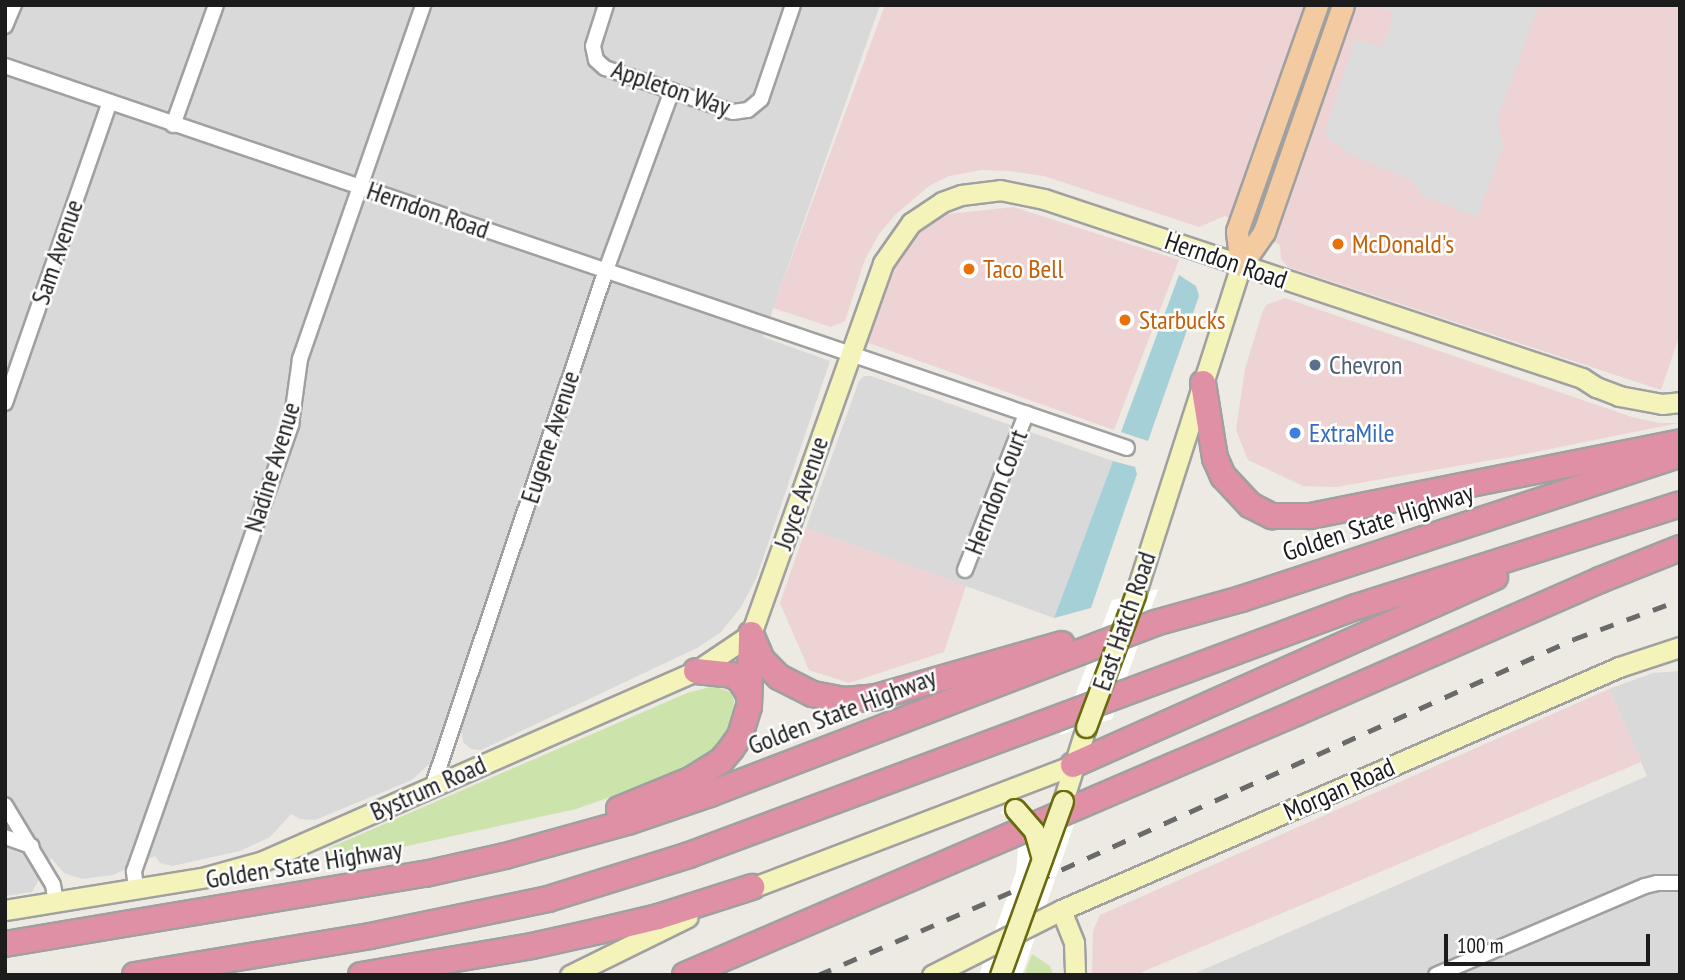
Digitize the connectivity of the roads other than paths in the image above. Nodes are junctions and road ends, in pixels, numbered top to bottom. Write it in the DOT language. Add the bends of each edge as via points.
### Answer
graph roads {
  1 [pos="14,5"];
  2 [pos="216,5"];
  3 [pos="423,5"];
  4 [pos="606,5"];
  5 [pos="793,5"];
  6 [pos="1317,5"];
  7 [pos="1343,5"];
  8 [pos="5,26"];
  9 [pos="5,66"];
  10 [pos="672,92"];
  11 [pos="110,102"];
  12 [pos="173,125"];
  13 [pos="360,186"];
  14 [pos="1241,265"];
  15 [pos="606,270"];
  16 [pos="851,353"];
  17 [pos="1203,383"];
  18 [pos="1680,402"];
  19 [pos="5,403"];
  20 [pos="1026,415"];
  21 [pos="1680,442"];
  22 [pos="1127,448"];
  23 [pos="1680,455"];
  24 [pos="1680,505"];
  25 [pos="1638,518"];
  26 [pos="1680,548"];
  27 [pos="965,570"];
  28 [pos="1155,623"];
  29 [pos="751,634"];
  30 [pos="1680,647"];
  31 [pos="696,671"];
  32 [pos="747,691"];
  33 [pos="1073,765"];
  34 [pos="433,785"];
  35 [pos="969,804"];
  36 [pos="5,805"];
  37 [pos="5,837"];
  38 [pos="31,846"];
  39 [pos="505,856"];
  40 [pos="1042,859"];
  41 [pos="1680,883"];
  42 [pos="752,887"];
  43 [pos="136,888"];
  44 [pos="57,902"];
  45 [pos="5,910"];
  46 [pos="1061,910"];
  47 [pos="5,944"];
  48 [pos="135,975"];
  49 [pos="361,975"];
  50 [pos="570,975"];
  51 [pos="685,975"];
  52 [pos="932,975"];
  53 [pos="1000,975"];
  54 [pos="1075,975"];
  55 [pos="1436,975"];
  1 -- 8 [label="street"];
  2 -- 12 [label="street"];
  3 -- 13 [label="street, Nadine Avenue"];
  4 -- 10 [label="street, Appleton Way" via="593,46 596,60 605,68"];
  5 -- 10 [label="street, Appleton Way" via="761,99 748,110 733,112"];
  6 -- 14 [label="main road, East Hatch Road" via="1237,231"];
  7 -- 14 [label="main road, East Hatch Road" via="1264,232"];
  9 -- 11 [label="street, Herndon Road"];
  10 -- 15 [label="street, Eugene Avenue"];
  11 -- 12 [label="street, Herndon Road"];
  11 -- 19 [label="street, Sam Avenue"];
  12 -- 13 [label="street, Herndon Road"];
  13 -- 15 [label="street, Herndon Road"];
  13 -- 43 [label="street, Nadine Avenue" via="300,359 291,424 134,871"];
  14 -- 16 [label="main road, Herndon Road" via="1044,199 1000,190 961,195 925,211 900,236 875,280"];
  14 -- 17 [label="main road, East Hatch Road"];
  14 -- 18 [label="main road, Herndon Road" via="1582,378 1619,396 1661,404"];
  15 -- 16 [label="street, Herndon Road"];
  15 -- 34 [label="street, Eugene Avenue"];
  16 -- 20 [label="street, Herndon Road"];
  16 -- 29 [label="main road, Joyce Avenue"];
  17 -- 21 [label="highway" via="1215,458 1223,476 1250,505 1272,516 1311,516"];
  17 -- 33 [label="main road, East Hatch Road, bridge" via="1135,595"];
  20 -- 22 [label="street, Herndon Road"];
  20 -- 27 [label="street, Herndon Court"];
  23 -- 28 [label="highway, Golden State Highway"];
  24 -- 25 [label="highway"];
  25 -- 33 [label="highway" via="1418,610"];
  25 -- 48 [label="highway" via="1332,615 689,855 560,896 370,936"];
  26 -- 51 [label="highway"];
  28 -- 29 [label="highway" via="876,696 844,700 813,695 779,677 762,660"];
  28 -- 39 [label="highway, Golden State Highway" via="710,794"];
  29 -- 31 [label="main road, Bystrum Road"];
  29 -- 32 [label="highway"];
  30 -- 46 [label="main road, Morgan Road" via="1619,667"];
  31 -- 32 [label="highway" via="732,675"];
  31 -- 34 [label="main road, Bystrum Road"];
  32 -- 39 [label="highway" via="749,706 740,736 721,761"];
  33 -- 35 [label="main road"];
  33 -- 40 [label="main road, East Hatch Road, bridge"];
  34 -- 43 [label="main road, Bystrum Road" via="263,861"];
  35 -- 40 [label="main road, bridge" via="993,803 1015,809 1034,831"];
  35 -- 42 [label="main road"];
  36 -- 38 [label="street"];
  37 -- 38 [label="street"];
  38 -- 44 [label="street"];
  39 -- 47 [label="highway, Golden State Highway" via="425,874"];
  40 -- 53 [label="main road, East Hatch Road, bridge"];
  41 -- 55 [label="street" via="1645,886"];
  42 -- 49 [label="highway" via="658,917 532,946"];
  42 -- 50 [label="main road"];
  43 -- 44 [label="main road, Bystrum Road"];
  44 -- 45 [label="main road, Bystrum Road"];
  46 -- 52 [label="main road, Morgan Road"];
  46 -- 54 [label="main road" via="1073,943"];
}
